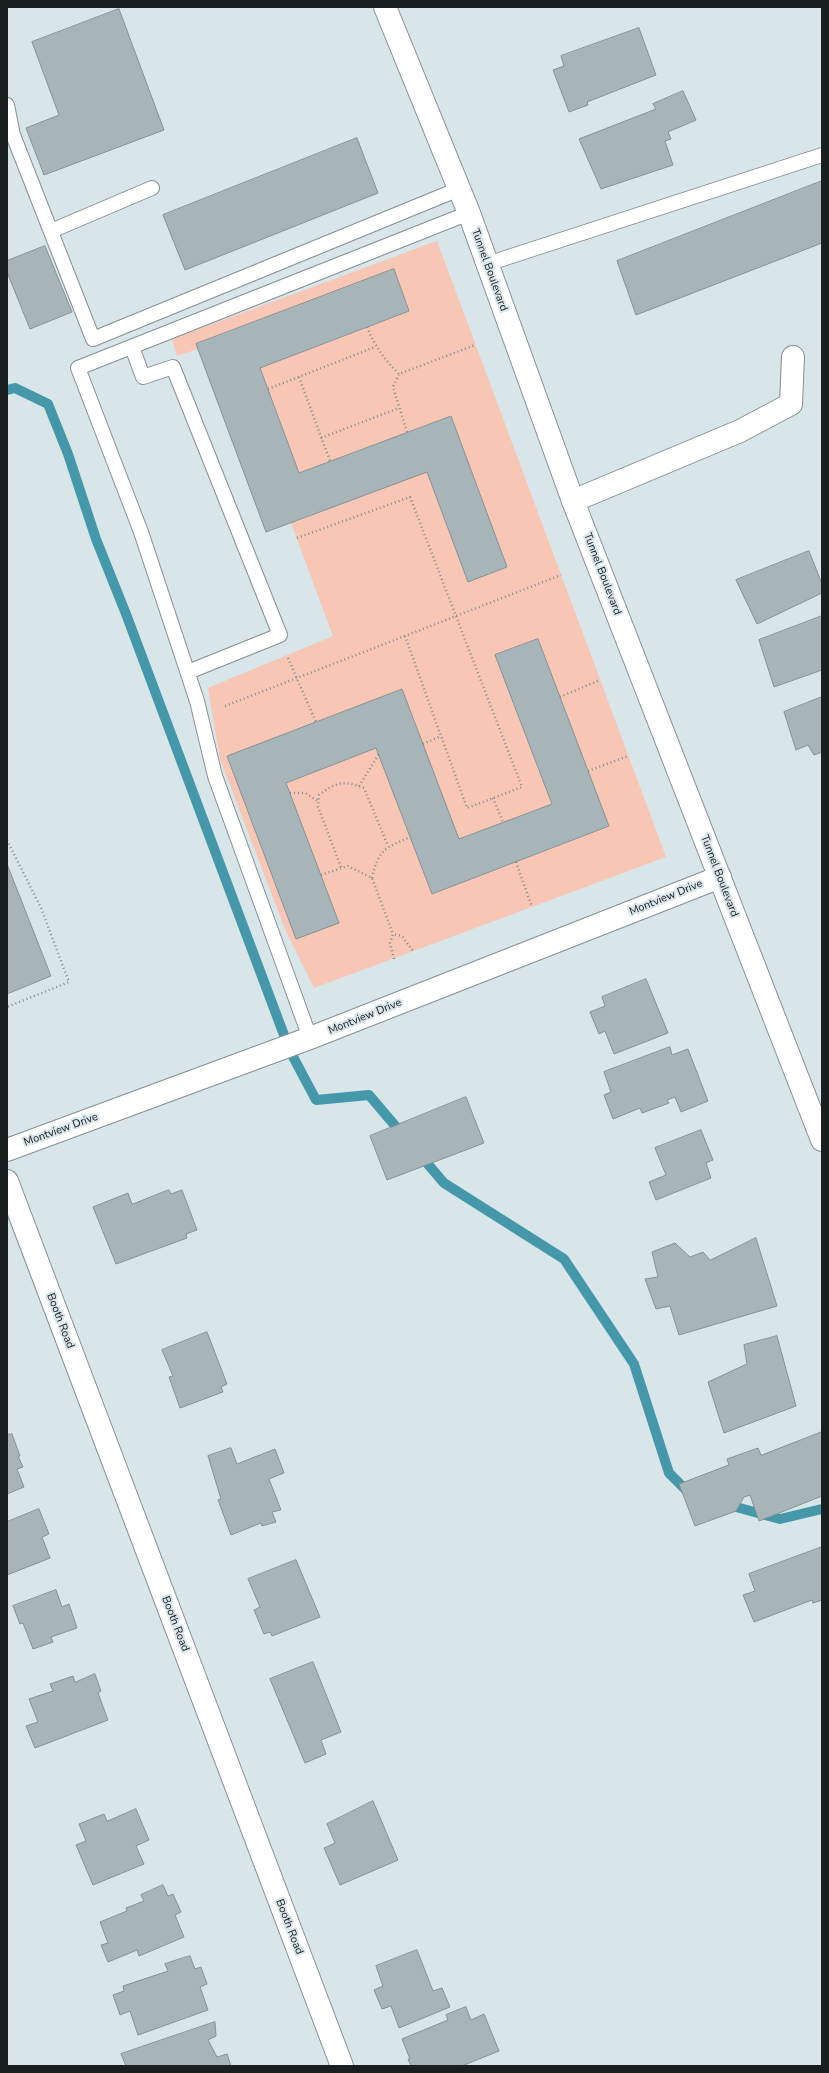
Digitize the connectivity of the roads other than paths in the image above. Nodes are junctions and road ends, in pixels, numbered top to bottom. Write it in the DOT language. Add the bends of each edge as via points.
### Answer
graph roads {
  1 [pos="385,7"];
  2 [pos="7,105"];
  3 [pos="822,155"];
  4 [pos="152,188"];
  5 [pos="459,189"];
  6 [pos="469,213"];
  7 [pos="51,232"];
  8 [pos="487,264"];
  9 [pos="132,347"];
  10 [pos="793,357"];
  11 [pos="573,502"];
  12 [pos="188,672"];
  13 [pos="720,877"];
  14 [pos="310,1038"];
  15 [pos="822,1140"];
  16 [pos="7,1150"];
  17 [pos="7,1181"];
  18 [pos="342,2066"];
  1 -- 5 [label="street, Tunnel Boulevard"];
  2 -- 7 [label="lane" via="13,135"];
  3 -- 8 [label="lane"];
  4 -- 7 [label="lane"];
  5 -- 6 [label="street, Tunnel Boulevard"];
  5 -- 7 [label="lane" via="93,338"];
  6 -- 8 [label="street, Tunnel Boulevard"];
  6 -- 9 [label="lane"];
  8 -- 11 [label="street, Tunnel Boulevard"];
  9 -- 12 [label="lane" via="78,368 141,532"];
  9 -- 12 [label="lane" via="143,377 173,367 280,635"];
  10 -- 11 [label="street" via="791,404 740,430"];
  11 -- 13 [label="street, Tunnel Boulevard"];
  12 -- 14 [label="lane" via="215,776"];
  13 -- 14 [label="street, Montview Drive"];
  13 -- 15 [label="street, Tunnel Boulevard"];
  14 -- 16 [label="street, Montview Drive"];
  17 -- 18 [label="street, Booth Road"];
}
